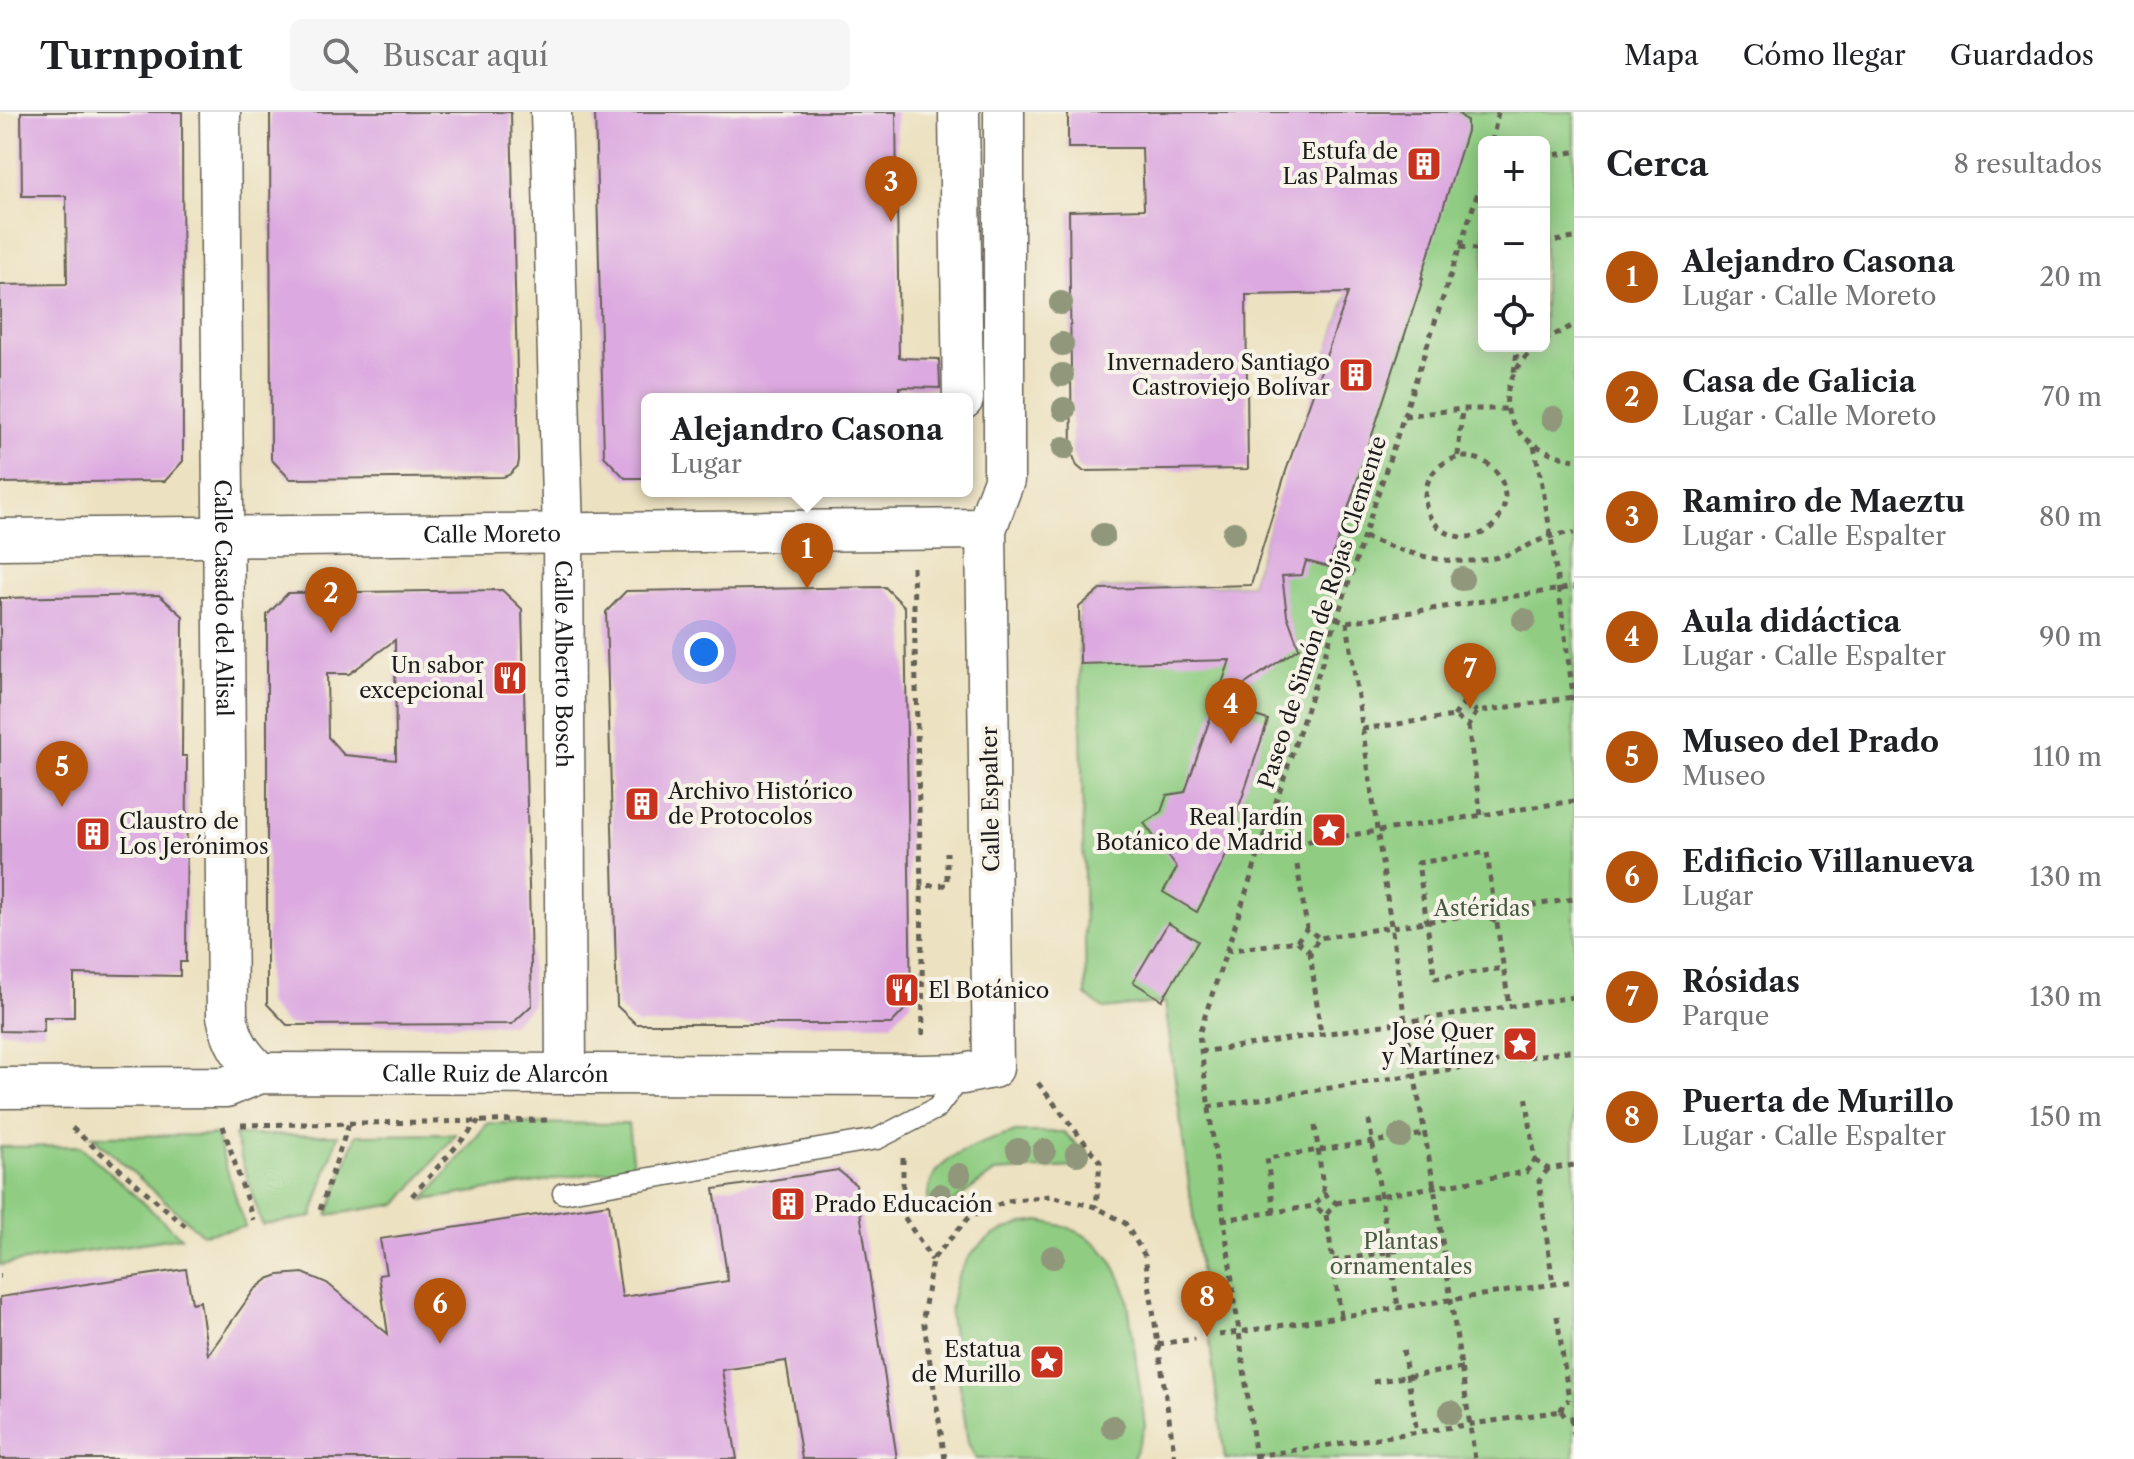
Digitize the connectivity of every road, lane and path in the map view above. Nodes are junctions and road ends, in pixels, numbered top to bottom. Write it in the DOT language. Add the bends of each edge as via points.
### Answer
graph roads {
  1 [pos="220,112"];
  2 [pos="551,112"];
  3 [pos="959,112"];
  4 [pos="1004,112"];
  5 [pos="1498,112"];
  6 [pos="1493,136"];
  7 [pos="1574,152"];
  8 [pos="1550,155"];
  9 [pos="1478,192"];
  10 [pos="1574,238"];
  11 [pos="1550,242"];
  12 [pos="1460,247"];
  13 [pos="1478,249"];
  14 [pos="1574,325"];
  15 [pos="1550,337"];
  16 [pos="1517,352"];
  17 [pos="1530,352"];
  18 [pos="1513,377"];
  19 [pos="963,393"];
  20 [pos="1462,409"];
  21 [pos="1506,409"];
  22 [pos="1404,416"];
  23 [pos="1534,446"];
  24 [pos="1458,456"];
  25 [pos="1574,460"];
  26 [pos="972,497"];
  27 [pos="986,529"];
  28 [pos="912,530"];
  29 [pos="563,533"];
  30 [pos="1574,533"];
  31 [pos="1552,534"];
  32 [pos="224,537"];
  33 [pos="1364,537"];
  34 [pos="0,539"];
  35 [pos="1574,587"];
  36 [pos="1557,589"];
  37 [pos="1336,618"];
  38 [pos="1347,622"];
  39 [pos="1460,669"];
  40 [pos="1574,698"];
  41 [pos="1465,701"];
  42 [pos="1477,712"];
  43 [pos="1454,716"];
  44 [pos="1468,726"];
  45 [pos="1362,729"];
  46 [pos="1574,801"];
  47 [pos="1481,815"];
  48 [pos="1378,832"];
  49 [pos="1260,849"];
  50 [pos="947,852"];
  51 [pos="1297,865"];
  52 [pos="921,886"];
  53 [pos="1493,899"];
  54 [pos="1574,899"];
  55 [pos="1507,909"];
  56 [pos="1484,913"];
  57 [pos="1427,922"];
  58 [pos="1497,923"];
  59 [pos="1391,927"];
  60 [pos="1307,928"];
  61 [pos="1319,938"];
  62 [pos="1297,941"];
  63 [pos="1226,951"];
  64 [pos="1310,952"];
  65 [pos="1504,968"];
  66 [pos="1574,997"];
  67 [pos="1509,1006"];
  68 [pos="1405,1021"];
  69 [pos="1321,1034"];
  70 [pos="1574,1050"];
  71 [pos="1200,1052"];
  72 [pos="978,1071"];
  73 [pos="260,1073"];
  74 [pos="566,1073"];
  75 [pos="924,1075"];
  76 [pos="1416,1076"];
  77 [pos="1038,1083"];
  78 [pos="0,1088"];
  79 [pos="1526,1094"];
  80 [pos="1208,1107"];
  81 [pos="487,1119"];
  82 [pos="479,1120"];
  83 [pos="551,1120"];
  84 [pos="918,1120"];
  85 [pos="1369,1120"];
  86 [pos="349,1123"];
  87 [pos="222,1125"];
  88 [pos="1315,1126"];
  89 [pos="72,1127"];
  90 [pos="1425,1134"];
  91 [pos="1372,1143"];
  92 [pos="1318,1151"];
  93 [pos="1535,1160"];
  94 [pos="1574,1165"];
  95 [pos="1548,1169"];
  96 [pos="1526,1172"];
  97 [pos="1539,1181"];
  98 [pos="1434,1187"];
  99 [pos="563,1193"];
  100 [pos="1324,1194"];
  101 [pos="1380,1195"];
  102 [pos="412,1196"];
  103 [pos="1336,1203"];
  104 [pos="1314,1206"];
  105 [pos="1096,1207"];
  106 [pos="320,1210"];
  107 [pos="1274,1212"];
  108 [pos="1326,1215"];
  109 [pos="253,1220"];
  110 [pos="1222,1220"];
  111 [pos="190,1230"];
  112 [pos="1443,1243"];
  113 [pos="1389,1252"];
  114 [pos="932,1260"];
  115 [pos="1333,1261"];
  116 [pos="1574,1281"];
  117 [pos="1553,1284"];
  118 [pos="1451,1300"];
  119 [pos="1398,1307"];
  120 [pos="1341,1316"];
  121 [pos="1557,1316"];
  122 [pos="1237,1332"];
  123 [pos="1219,1335"];
  124 [pos="1195,1339"];
  125 [pos="1158,1344"];
  126 [pos="1403,1350"];
  127 [pos="1462,1368"];
  128 [pos="1408,1376"];
  129 [pos="1373,1382"];
  130 [pos="1571,1400"];
  131 [pos="1561,1411"];
  132 [pos="1573,1419"];
  133 [pos="1470,1424"];
  134 [pos="1417,1432"];
  135 [pos="1574,1436"];
  136 [pos="1255,1458"];
  137 [pos="945,1459"];
  138 [pos="1175,1459"];
  139 [pos="1475,1459"];
  1 -- 32 [label="street, Calle Casado del Alisal"];
  2 -- 29 [label="street, Calle Alberto Bosch"];
  3 -- 19 [label="street"];
  4 -- 27 [label="street, Calle Espalter" via="1004,480"];
  5 -- 6 [label="path"];
  7 -- 8 [label="path"];
  9 -- 12 [label="path, Paseo de Simón de Rojas Clemente"];
  10 -- 11 [label="path"];
  12 -- 13 [label="path"];
  12 -- 22 [label="path, Paseo de Simón de Rojas Clemente"];
  14 -- 15 [label="path"];
  16 -- 18 [label="path"];
  17 -- 18 [label="path"];
  18 -- 21 [label="path"];
  20 -- 21 [label="path, Paseo de Simón de Rojas Clemente"];
  20 -- 22 [label="path, Paseo de Simón de Rojas Clemente"];
  20 -- 24 [label="path"];
  21 -- 23 [label="path"];
  22 -- 33 [label="path, Paseo de Simón de Rojas Clemente"];
  23 -- 25 [label="path"];
  23 -- 31 [label="path"];
  24 -- 24 [label="path" via="1433,471 1424,499 1427,513 1446,533 1473,537 1503,512 1504,486 1487,462"];
  26 -- 27 [label="street, Calle Espalter"];
  27 -- 28 [label="street, Calle Moreto"];
  27 -- 72 [label="street, Calle Espalter"];
  28 -- 29 [label="street, Calle Moreto"];
  28 -- 52 [label="path"];
  29 -- 32 [label="street, Calle Moreto"];
  29 -- 74 [label="street, Calle Alberto Bosch"];
  30 -- 31 [label="path"];
  31 -- 33 [label="path" via="1499,557 1467,562 1434,560"];
  31 -- 36 [label="path"];
  32 -- 34 [label="street, Calle Moreto"];
  32 -- 73 [label="street, Calle Casado del Alisal" via="227,1016 231,1038"];
  33 -- 37 [label="path, Paseo de Simón de Rojas Clemente"];
  35 -- 36 [label="path"];
  36 -- 38 [label="path"];
  36 -- 40 [label="path"];
  37 -- 38 [label="path"];
  37 -- 49 [label="path, Paseo de Simón de Rojas Clemente"];
  38 -- 45 [label="path"];
  39 -- 41 [label="path"];
  40 -- 42 [label="path"];
  41 -- 42 [label="path"];
  41 -- 43 [label="path"];
  42 -- 44 [label="path"];
  43 -- 44 [label="path"];
  43 -- 45 [label="path"];
  44 -- 47 [label="path"];
  45 -- 48 [label="path"];
  46 -- 47 [label="path"];
  47 -- 48 [label="path"];
  48 -- 49 [label="path"];
  48 -- 59 [label="path"];
  49 -- 63 [label="path, Paseo de Simón de Rojas Clemente"];
  50 -- 52 [label="path" via="947,885"];
  51 -- 60 [label="path"];
  52 -- 75 [label="path"];
  53 -- 55 [label="path"];
  53 -- 56 [label="path"];
  53 -- 57 [label="path" via="1487,852 1418,863"];
  54 -- 55 [label="path"];
  55 -- 58 [label="path"];
  56 -- 57 [label="path"];
  56 -- 58 [label="path"];
  57 -- 59 [label="path"];
  57 -- 65 [label="path" via="1435,978"];
  58 -- 65 [label="path"];
  59 -- 61 [label="path"];
  59 -- 68 [label="path"];
  60 -- 61 [label="path"];
  60 -- 62 [label="path"];
  61 -- 64 [label="path"];
  62 -- 63 [label="path"];
  62 -- 64 [label="path"];
  63 -- 71 [label="path, Paseo de Simón de Rojas Clemente" via="1199,1034"];
  64 -- 69 [label="path"];
  65 -- 67 [label="path"];
  66 -- 67 [label="path"];
  67 -- 68 [label="path"];
  68 -- 69 [label="path"];
  68 -- 76 [label="path"];
  69 -- 71 [label="path"];
  70 -- 76 [label="path"];
  71 -- 80 [label="path, Paseo de Simón de Rojas Clemente"];
  72 -- 75 [label="street, Calle Ruiz de Alarcón"];
  72 -- 84 [label="lane"];
  73 -- 74 [label="street, Calle Ruiz de Alarcón"];
  73 -- 78 [label="street, Calle Ruiz de Alarcón" via="226,1087"];
  74 -- 75 [label="street, Calle Ruiz de Alarcón"];
  76 -- 80 [label="path"];
  76 -- 90 [label="path"];
  77 -- 105 [label="path" via="1100,1162"];
  79 -- 93 [label="path"];
  80 -- 110 [label="path, Paseo de Simón de Rojas Clemente"];
  81 -- 83 [label="path"];
  82 -- 102 [label="path"];
  84 -- 99 [label="lane" via="877,1139"];
  84 -- 114 [label="path" via="903,1152 903,1215"];
  85 -- 91 [label="path"];
  86 -- 106 [label="path"];
  87 -- 109 [label="path"];
  88 -- 92 [label="path"];
  89 -- 111 [label="path"];
  90 -- 91 [label="path"];
  90 -- 98 [label="path"];
  91 -- 92 [label="path"];
  91 -- 101 [label="path"];
  92 -- 100 [label="path"];
  92 -- 107 [label="path" via="1267,1158"];
  93 -- 95 [label="path"];
  93 -- 96 [label="path"];
  94 -- 95 [label="path"];
  95 -- 97 [label="path"];
  96 -- 97 [label="path"];
  96 -- 98 [label="path"];
  97 -- 117 [label="path"];
  98 -- 101 [label="path"];
  98 -- 112 [label="path"];
  100 -- 103 [label="path"];
  100 -- 104 [label="path"];
  101 -- 103 [label="path"];
  101 -- 113 [label="path"];
  103 -- 108 [label="path"];
  104 -- 107 [label="path"];
  104 -- 108 [label="path"];
  105 -- 114 [label="path" via="1050,1196 1007,1201 968,1218"];
  105 -- 125 [label="path" via="1125,1223 1145,1256"];
  107 -- 110 [label="path"];
  108 -- 115 [label="path"];
  110 -- 122 [label="path, Paseo de Simón de Rojas Clemente"];
  112 -- 113 [label="path"];
  112 -- 118 [label="path"];
  113 -- 115 [label="path"];
  113 -- 119 [label="path"];
  114 -- 137 [label="path" via="923,1318"];
  115 -- 120 [label="path"];
  116 -- 117 [label="path"];
  117 -- 118 [label="path"];
  118 -- 119 [label="path"];
  118 -- 127 [label="path"];
  119 -- 120 [label="path"];
  120 -- 122 [label="path"];
  121 -- 130 [label="path"];
  122 -- 123 [label="path"];
  122 -- 136 [label="path, Paseo de Simón de Rojas Clemente"];
  124 -- 125 [label="path"];
  125 -- 138 [label="path"];
  126 -- 128 [label="path"];
  127 -- 128 [label="path"];
  127 -- 133 [label="path"];
  128 -- 129 [label="path"];
  128 -- 134 [label="path"];
  130 -- 131 [label="path"];
  131 -- 132 [label="path"];
  131 -- 133 [label="path"];
  132 -- 135 [label="path"];
  133 -- 134 [label="path"];
  133 -- 139 [label="path"];
  134 -- 136 [label="path"];
}
